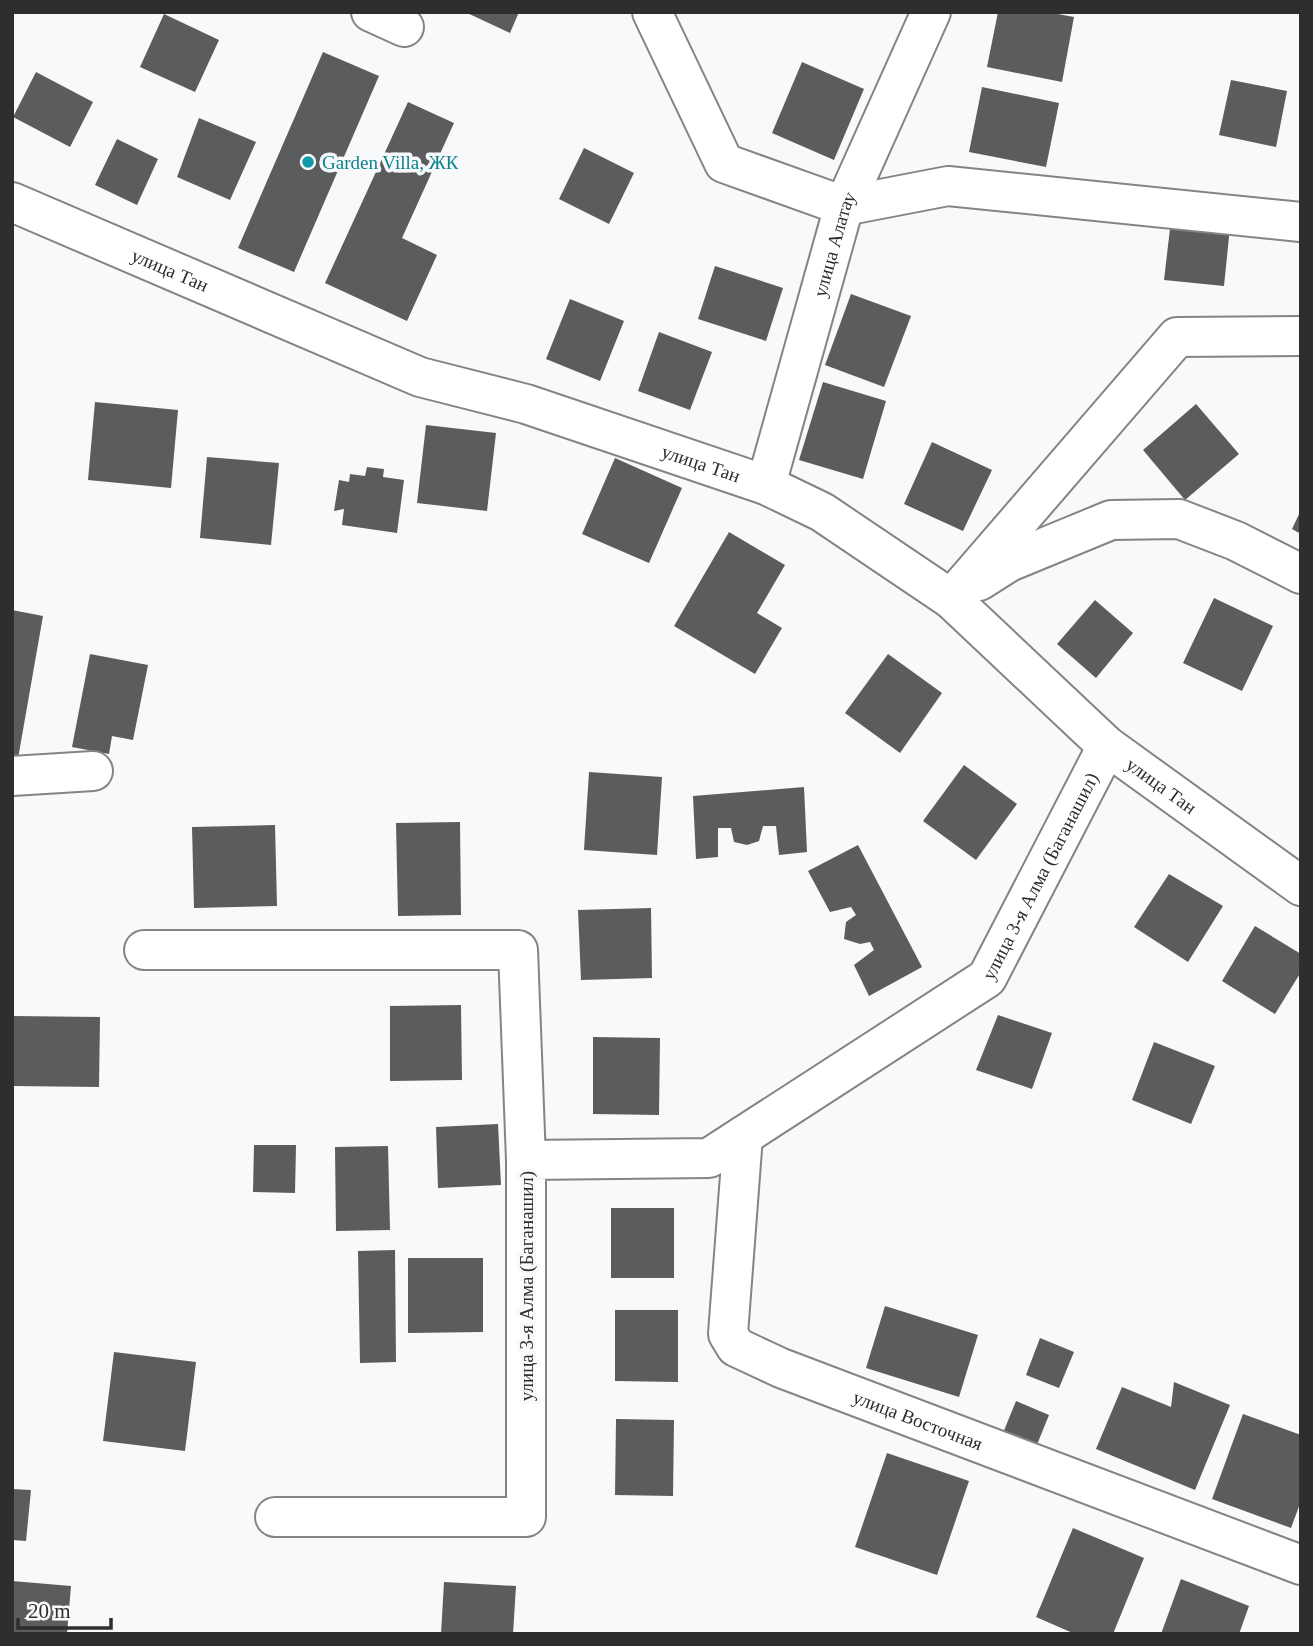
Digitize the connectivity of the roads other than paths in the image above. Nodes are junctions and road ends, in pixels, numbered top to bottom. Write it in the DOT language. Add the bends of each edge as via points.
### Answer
graph roads {
  1 [pos="652,12"];
  2 [pos="931,12"];
  3 [pos="12,202"];
  4 [pos="844,206"];
  5 [pos="1301,222"];
  6 [pos="1301,336"];
  7 [pos="766,485"];
  8 [pos="1301,574"];
  9 [pos="950,599"];
  10 [pos="1107,746"];
  11 [pos="93,771"];
  12 [pos="12,776"];
  13 [pos="1301,886"];
  14 [pos="144,950"];
  15 [pos="743,1136"];
  16 [pos="526,1160"];
  17 [pos="275,1517"];
  18 [pos="1301,1565"];
  1 -- 4 [label="street" via="724,163"];
  2 -- 4 [label="street, улица Алатау"];
  3 -- 7 [label="street, улица Тан" via="420,377 526,404"];
  4 -- 5 [label="street" via="948,186"];
  4 -- 7 [label="street, улица Алатау"];
  6 -- 9 [label="street" via="1177,337"];
  7 -- 9 [label="street, улица Тан" via="822,512"];
  8 -- 9 [label="street" via="1179,519 1111,520 1009,562"];
  9 -- 10 [label="street, улица Тан"];
  10 -- 13 [label="street, улица Тан"];
  10 -- 15 [label="street, улица 3-я Алма (Баганашил)" via="987,978"];
  11 -- 12 [label="street"];
  14 -- 16 [label="street" via="518,950"];
  15 -- 16 [label="street, улица 3-я Алма (Баганашил)" via="709,1158"];
  15 -- 18 [label="street, улица Восточная" via="728,1334 736,1347"];
  16 -- 17 [label="street, улица 3-я Алма (Баганашил)" via="526,1517"];
}
